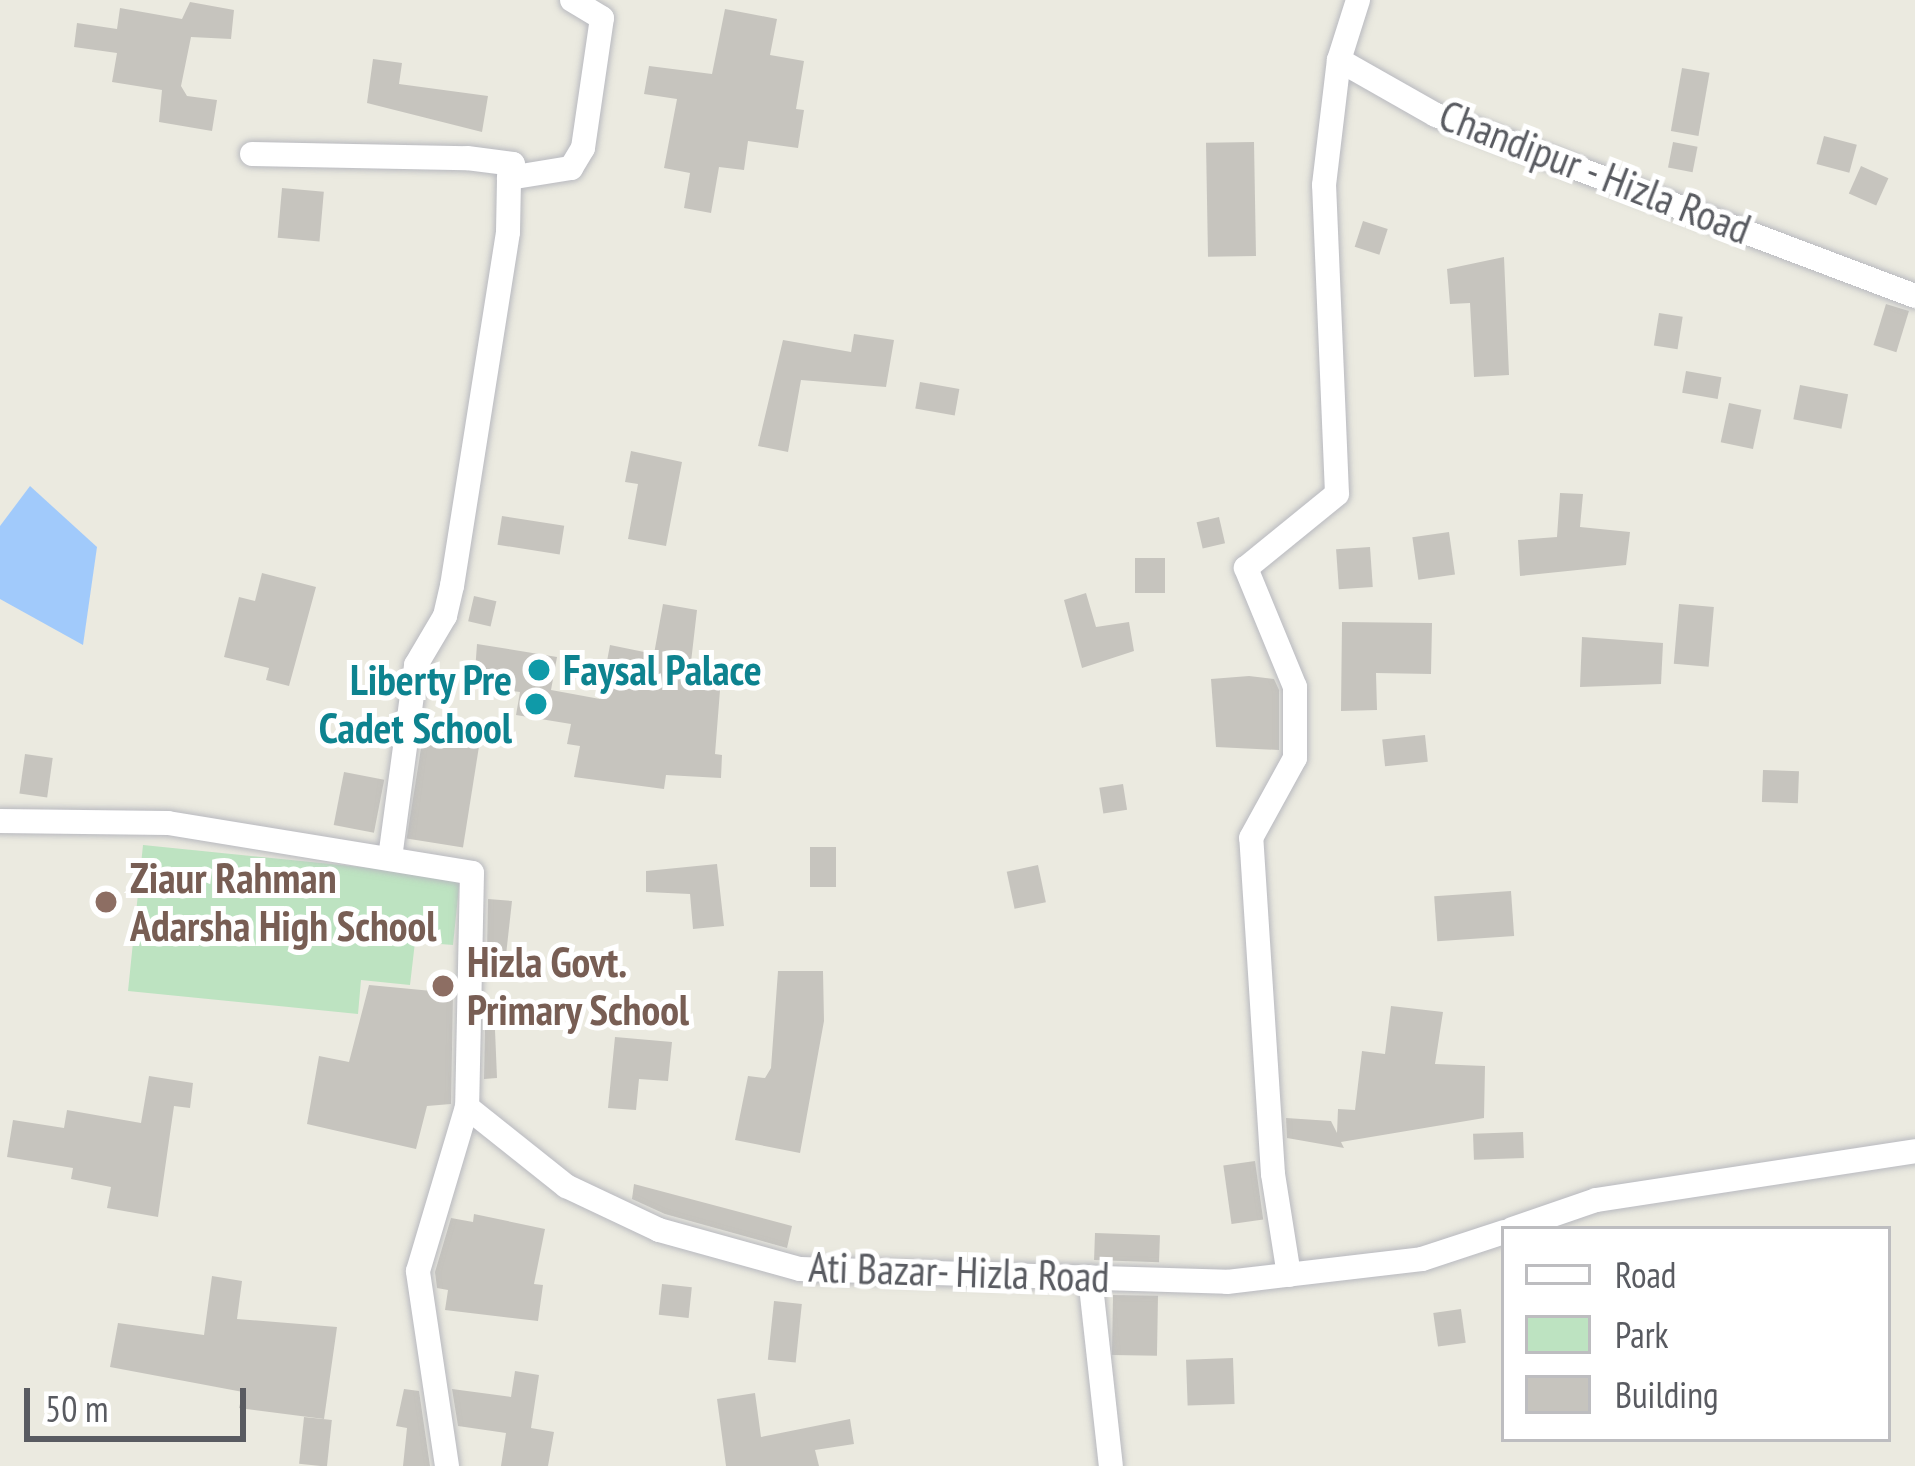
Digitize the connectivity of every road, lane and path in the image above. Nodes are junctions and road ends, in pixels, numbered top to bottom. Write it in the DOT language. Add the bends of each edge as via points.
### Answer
graph roads {
  1 [pos="572,0"];
  2 [pos="1358,0"];
  3 [pos="1339,60"];
  4 [pos="252,154"];
  5 [pos="509,178"];
  6 [pos="1915,296"];
  7 [pos="0,821"];
  8 [pos="390,858"];
  9 [pos="467,1107"];
  10 [pos="1915,1151"];
  11 [pos="1520,1226"];
  12 [pos="1501,1232"];
  13 [pos="1289,1275"];
  14 [pos="1090,1277"];
  15 [pos="447,1466"];
  16 [pos="1111,1466"];
  1 -- 5 [label="street" via="602,18 583,148 571,169"];
  2 -- 3 [label="street"];
  3 -- 6 [label="street, Chandipur - Hizla Road" via="1436,115"];
  3 -- 13 [label="street" via="1324,185 1337,494 1246,568 1295,687 1295,758 1251,838 1273,1174"];
  4 -- 5 [label="street" via="467,158 513,164"];
  5 -- 8 [label="street" via="508,232 452,586 445,616 416,665"];
  7 -- 8 [label="street" via="168,823"];
  8 -- 9 [label="street" via="472,874"];
  9 -- 14 [label="street, Ati Bazar- Hizla Road" via="566,1186 659,1230 779,1264"];
  9 -- 15 [label="street" via="418,1271"];
  10 -- 11 [label="street, Ati Bazar- Hizla Road" via="1596,1200"];
  12 -- 13 [label="street, Ati Bazar- Hizla Road" via="1422,1259"];
  13 -- 14 [label="street, Ati Bazar- Hizla Road" via="1227,1282"];
  14 -- 16 [label="street"];
}
